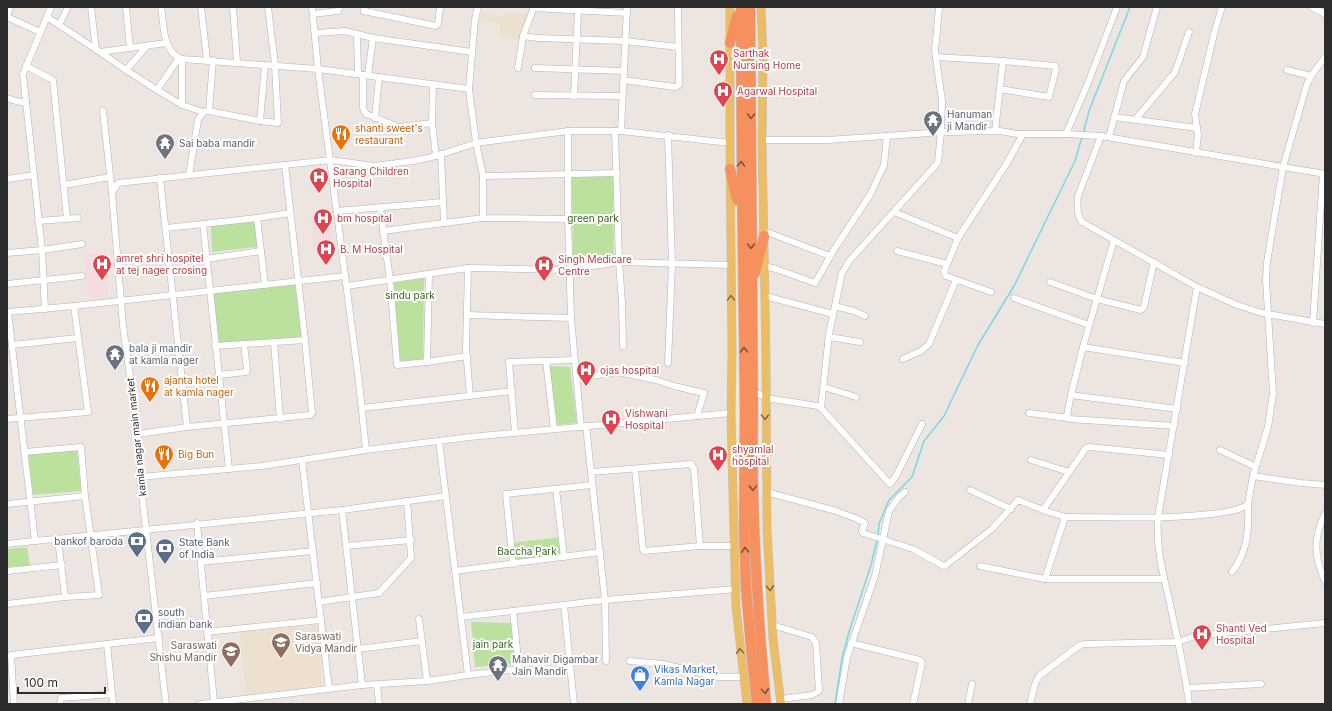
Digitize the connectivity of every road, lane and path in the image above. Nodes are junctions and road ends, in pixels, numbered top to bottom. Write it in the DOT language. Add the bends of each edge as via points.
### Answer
graph roads {
  1 [pos="10,7"];
  2 [pos="51,7"];
  3 [pos="68,7"];
  4 [pos="91,7"];
  5 [pos="126,7"];
  6 [pos="161,7"];
  7 [pos="201,7"];
  8 [pos="233,7"];
  9 [pos="268,7"];
  10 [pos="340,7"];
  11 [pos="365,7"];
  12 [pos="440,7"];
  13 [pos="478,7"];
  14 [pos="678,7"];
  15 [pos="730,7"];
  16 [pos="740,7"];
  17 [pos="750,7"];
  18 [pos="761,7"];
  19 [pos="939,7"];
  20 [pos="1117,7"];
  21 [pos="1157,7"];
  22 [pos="1222,7"];
  23 [pos="1312,7"];
  24 [pos="534,8"];
  25 [pos="313,10"];
  26 [pos="578,10"];
  27 [pos="627,10"];
  28 [pos="1325,14"];
  29 [pos="47,17"];
  30 [pos="59,25"];
  31 [pos="40,32"];
  32 [pos="1189,32"];
  33 [pos="315,33"];
  34 [pos="357,34"];
  35 [pos="523,36"];
  36 [pos="373,38"];
  37 [pos="577,39"];
  38 [pos="625,41"];
  39 [pos="166,43"];
  40 [pos="730,43"];
  41 [pos="147,46"];
  42 [pos="678,47"];
  43 [pos="130,48"];
  44 [pos="98,51"];
  45 [pos="472,52"];
  46 [pos="1325,57"];
  47 [pos="180,58"];
  48 [pos="936,58"];
  49 [pos="210,60"];
  50 [pos="1003,61"];
  51 [pos="237,62"];
  52 [pos="265,65"];
  53 [pos="275,65"];
  54 [pos="26,66"];
  55 [pos="518,68"];
  56 [pos="535,68"];
  57 [pos="576,68"];
  58 [pos="318,69"];
  59 [pos="126,70"];
  60 [pos="1286,70"];
  61 [pos="624,71"];
  62 [pos="363,75"];
  63 [pos="1311,76"];
  64 [pos="379,77"];
  65 [pos="623,80"];
  66 [pos="433,84"];
  67 [pos="469,89"];
  68 [pos="1000,89"];
  69 [pos="157,90"];
  70 [pos="535,95"];
  71 [pos="574,96"];
  72 [pos="622,96"];
  73 [pos="7,98"];
  74 [pos="26,103"];
  75 [pos="182,105"];
  76 [pos="103,111"];
  77 [pos="206,112"];
  78 [pos="1114,117"];
  79 [pos="375,118"];
  80 [pos="1135,120"];
  81 [pos="260,121"];
  82 [pos="432,123"];
  83 [pos="1197,128"];
  84 [pos="568,131"];
  85 [pos="618,131"];
  86 [pos="995,131"];
  87 [pos="941,132"];
  88 [pos="1023,134"];
  89 [pos="1066,134"];
  90 [pos="668,135"];
  91 [pos="887,136"];
  92 [pos="1101,136"];
  93 [pos="1109,137"];
  94 [pos="762,140"];
  95 [pos="476,143"];
  96 [pos="730,143"];
  97 [pos="1196,153"];
  98 [pos="438,155"];
  99 [pos="331,160"];
  100 [pos="285,165"];
  101 [pos="1282,167"];
  102 [pos="730,169"];
  103 [pos="616,173"];
  104 [pos="568,174"];
  105 [pos="1324,174"];
  106 [pos="34,175"];
  107 [pos="189,175"];
  108 [pos="483,176"];
  109 [pos="110,178"];
  110 [pos="160,178"];
  111 [pos="7,179"];
  112 [pos="64,185"];
  113 [pos="112,193"];
  114 [pos="443,202"];
  115 [pos="380,207"];
  116 [pos="337,211"];
  117 [pos="894,212"];
  118 [pos="290,213"];
  119 [pos="78,218"];
  120 [pos="257,218"];
  121 [pos="483,218"];
  122 [pos="68,219"];
  123 [pos="568,219"];
  124 [pos="38,221"];
  125 [pos="444,223"];
  126 [pos="203,224"];
  127 [pos="742,225"];
  128 [pos="166,228"];
  129 [pos="383,231"];
  130 [pos="764,234"];
  131 [pos="958,238"];
  132 [pos="1114,240"];
  133 [pos="82,244"];
  134 [pos="42,250"];
  135 [pos="261,251"];
  136 [pos="897,251"];
  137 [pos="7,253"];
  138 [pos="830,256"];
  139 [pos="206,259"];
  140 [pos="620,262"];
  141 [pos="1154,262"];
  142 [pos="672,264"];
  143 [pos="948,264"];
  144 [pos="731,265"];
  145 [pos="764,266"];
  146 [pos="468,268"];
  147 [pos="570,270"];
  148 [pos="429,274"];
  149 [pos="82,276"];
  150 [pos="345,276"];
  151 [pos="390,280"];
  152 [pos="956,280"];
  153 [pos="43,281"];
  154 [pos="297,281"];
  155 [pos="1050,282"];
  156 [pos="7,284"];
  157 [pos="265,284"];
  158 [pos="347,286"];
  159 [pos="1197,287"];
  160 [pos="751,288"];
  161 [pos="209,291"];
  162 [pos="991,292"];
  163 [pos="173,295"];
  164 [pos="765,296"];
  165 [pos="1014,298"];
  166 [pos="1097,299"];
  167 [pos="122,300"];
  168 [pos="74,306"];
  169 [pos="835,306"];
  170 [pos="45,309"];
  171 [pos="8,312"];
  172 [pos="833,314"];
  173 [pos="1269,314"];
  174 [pos="467,315"];
  175 [pos="865,316"];
  176 [pos="571,318"];
  177 [pos="1313,323"];
  178 [pos="1325,324"];
  179 [pos="1089,325"];
  180 [pos="829,337"];
  181 [pos="77,338"];
  182 [pos="305,340"];
  183 [pos="274,342"];
  184 [pos="860,342"];
  185 [pos="244,344"];
  186 [pos="12,345"];
  187 [pos="215,346"];
  188 [pos="623,346"];
  189 [pos="1083,347"];
  190 [pos="467,356"];
  191 [pos="10,357"];
  192 [pos="903,359"];
  193 [pos="575,360"];
  194 [pos="546,361"];
  195 [pos="427,362"];
  196 [pos="668,363"];
  197 [pos="1185,363"];
  198 [pos="218,375"];
  199 [pos="576,378"];
  200 [pos="824,387"];
  201 [pos="752,390"];
  202 [pos="512,391"];
  203 [pos="1071,395"];
  204 [pos="470,396"];
  205 [pos="856,397"];
  206 [pos="766,398"];
  207 [pos="362,408"];
  208 [pos="821,408"];
  209 [pos="1177,409"];
  210 [pos="731,413"];
  211 [pos="1029,413"];
  212 [pos="697,416"];
  213 [pos="20,418"];
  214 [pos="1068,418"];
  215 [pos="7,419"];
  216 [pos="280,419"];
  217 [pos="224,424"];
  218 [pos="922,424"];
  219 [pos="584,426"];
  220 [pos="1174,426"];
  221 [pos="187,427"];
  222 [pos="554,429"];
  223 [pos="515,433"];
  224 [pos="138,434"];
  225 [pos="439,440"];
  226 [pos="366,450"];
  227 [pos="1220,450"];
  228 [pos="24,452"];
  229 [pos="1169,455"];
  230 [pos="302,460"];
  231 [pos="1031,460"];
  232 [pos="1256,467"];
  233 [pos="229,469"];
  234 [pos="635,469"];
  235 [pos="591,472"];
  236 [pos="1069,472"];
  237 [pos="1253,476"];
  238 [pos="140,477"];
  239 [pos="592,485"];
  240 [pos="1325,485"];
  241 [pos="556,489"];
  242 [pos="970,490"];
  243 [pos="766,492"];
  244 [pos="905,492"];
  245 [pos="86,496"];
  246 [pos="446,496"];
  247 [pos="30,501"];
  248 [pos="407,501"];
  249 [pos="7,504"];
  250 [pos="1248,504"];
  251 [pos="1011,509"];
  252 [pos="342,510"];
  253 [pos="1043,510"];
  254 [pos="309,512"];
  255 [pos="1325,514"];
  256 [pos="1065,517"];
  257 [pos="1158,517"];
  258 [pos="197,524"];
  259 [pos="146,530"];
  260 [pos="90,536"];
  261 [pos="877,538"];
  262 [pos="58,539"];
  263 [pos="411,540"];
  264 [pos="35,541"];
  265 [pos="7,544"];
  266 [pos="346,546"];
  267 [pos="700,546"];
  268 [pos="734,546"];
  269 [pos="313,551"];
  270 [pos="600,552"];
  271 [pos="564,557"];
  272 [pos="201,562"];
  273 [pos="513,564"];
  274 [pos="62,565"];
  275 [pos="980,566"];
  276 [pos="7,571"];
  277 [pos="456,572"];
  278 [pos="1232,572"];
  279 [pos="1045,579"];
  280 [pos="1164,580"];
  281 [pos="1325,581"];
  282 [pos="317,583"];
  283 [pos="736,589"];
  284 [pos="204,596"];
  285 [pos="65,597"];
  286 [pos="352,598"];
  287 [pos="605,600"];
  288 [pos="319,602"];
  289 [pos="7,604"];
  290 [pos="564,604"];
  291 [pos="513,611"];
  292 [pos="461,618"];
  293 [pos="419,619"];
  294 [pos="321,620"];
  295 [pos="1325,623"];
  296 [pos="772,625"];
  297 [pos="207,632"];
  298 [pos="158,638"];
  299 [pos="422,641"];
  300 [pos="1178,642"];
  301 [pos="852,643"];
  302 [pos="107,644"];
  303 [pos="358,649"];
  304 [pos="9,656"];
  305 [pos="606,660"];
  306 [pos="630,661"];
  307 [pos="468,675"];
  308 [pos="743,677"];
  309 [pos="427,681"];
  310 [pos="972,684"];
  311 [pos="1261,684"];
  312 [pos="362,685"];
  313 [pos="377,685"];
  314 [pos="1187,688"];
  315 [pos="329,689"];
  316 [pos="112,694"];
  317 [pos="214,702"];
  318 [pos="781,702"];
  319 [pos="14,704"];
  320 [pos="60,704"];
  321 [pos="113,704"];
  322 [pos="166,704"];
  323 [pos="200,704"];
  324 [pos="379,704"];
  325 [pos="574,704"];
  326 [pos="746,704"];
  327 [pos="757,704"];
  328 [pos="766,704"];
  329 [pos="839,704"];
  330 [pos="914,704"];
  331 [pos="968,704"];
  332 [pos="1030,704"];
  333 [pos="1189,704"];
  1 -- 31 [label="street" via="7,17"];
  2 -- 29 [label="street"];
  3 -- 30 [label="street"];
  4 -- 44 [label="street"];
  5 -- 43 [label="street"];
  6 -- 39 [label="street"];
  7 -- 49 [label="street"];
  8 -- 51 [label="street"];
  9 -- 53 [label="street"];
  10 -- 25 [label="street" via="338,11"];
  11 -- 12 [label="street" via="364,11 436,26"];
  13 -- 45 [label="street"];
  14 -- 42 [label="street"];
  15 -- 40 [label="main road"];
  16 -- 40 [label="highway"];
  127 -- 16 [label="highway, one-way"];
  17 -- 160 [label="highway, one-way"];
  18 -- 94 [label="main road"];
  19 -- 48 [label="street"];
  20 -- 89 [label="street"];
  21 -- 78 [label="street" via="1142,57 1124,81"];
  22 -- 83 [label="street" via="1214,30 1195,114"];
  23 -- 28 [label="street"];
  24 -- 26 [label="street"];
  24 -- 35 [label="street"];
  25 -- 33 [label="street"];
  26 -- 27 [label="street"];
  26 -- 37 [label="street"];
  27 -- 38 [label="street"];
  29 -- 30 [label="street"];
  29 -- 31 [label="street"];
  30 -- 44 [label="street"];
  31 -- 54 [label="street"];
  32 -- 80 [label="street" via="1175,72"];
  33 -- 34 [label="street" via="345,31"];
  33 -- 58 [label="street"];
  34 -- 36 [label="street"];
  34 -- 62 [label="street"];
  35 -- 37 [label="street"];
  35 -- 55 [label="street"];
  36 -- 45 [label="street"];
  36 -- 62 [label="street"];
  37 -- 38 [label="street"];
  37 -- 57 [label="street"];
  38 -- 42 [label="street"];
  38 -- 61 [label="street"];
  39 -- 41 [label="street"];
  39 -- 47 [label="street" via="171,52"];
  40 -- 96 [label="main road"];
  41 -- 43 [label="street"];
  41 -- 59 [label="street"];
  42 -- 65 [label="street" via="679,85"];
  43 -- 44 [label="street"];
  44 -- 59 [label="street"];
  45 -- 67 [label="street"];
  46 -- 63 [label="street"];
  47 -- 49 [label="street"];
  47 -- 69 [label="street"];
  47 -- 75 [label="street"];
  48 -- 50 [label="street"];
  48 -- 87 [label="street" via="942,101"];
  49 -- 51 [label="street"];
  49 -- 77 [label="street"];
  50 -- 68 [label="street"];
  50 -- 68 [label="street" via="1055,66 1056,69 1049,97"];
  51 -- 52 [label="street"];
  52 -- 53 [label="street"];
  52 -- 81 [label="street"];
  53 -- 58 [label="street"];
  53 -- 81 [label="street" via="278,123"];
  54 -- 74 [label="street" via="23,76"];
  54 -- 112 [label="street" via="54,80"];
  56 -- 57 [label="street"];
  57 -- 61 [label="street"];
  57 -- 71 [label="street"];
  58 -- 62 [label="street"];
  58 -- 99 [label="street"];
  59 -- 69 [label="street"];
  60 -- 63 [label="street"];
  61 -- 65 [label="street"];
  62 -- 64 [label="street"];
  62 -- 79 [label="street" via="363,108 366,114"];
  63 -- 101 [label="street"];
  64 -- 66 [label="street"];
  64 -- 79 [label="street"];
  65 -- 72 [label="street"];
  66 -- 67 [label="street"];
  66 -- 82 [label="street"];
  67 -- 95 [label="street"];
  68 -- 86 [label="street"];
  69 -- 75 [label="street"];
  70 -- 71 [label="street"];
  71 -- 72 [label="street"];
  72 -- 85 [label="street"];
  73 -- 74 [label="street"];
  74 -- 106 [label="street"];
  75 -- 77 [label="street"];
  76 -- 109 [label="street, kamla nagar main market"];
  77 -- 81 [label="street"];
  77 -- 107 [label="street" via="197,126"];
  78 -- 80 [label="street"];
  78 -- 93 [label="street"];
  79 -- 82 [label="street" via="403,127"];
  80 -- 83 [label="street"];
  82 -- 98 [label="street"];
  83 -- 97 [label="street"];
  84 -- 85 [label="street"];
  84 -- 95 [label="street"];
  84 -- 104 [label="street"];
  85 -- 90 [label="street"];
  85 -- 103 [label="street"];
  86 -- 87 [label="street"];
  86 -- 88 [label="street"];
  87 -- 91 [label="street"];
  87 -- 117 [label="street" via="937,164"];
  88 -- 89 [label="street"];
  88 -- 131 [label="street"];
  89 -- 92 [label="street"];
  90 -- 96 [label="street"];
  90 -- 142 [label="street"];
  91 -- 94 [label="street" via="827,140"];
  91 -- 138 [label="street" via="884,165 870,195"];
  92 -- 93 [label="street"];
  92 -- 132 [label="street" via="1077,202 1082,222"];
  93 -- 97 [label="street"];
  94 -- 130 [label="main road"];
  95 -- 98 [label="street"];
  95 -- 108 [label="street"];
  96 -- 102 [label="main road"];
  97 -- 101 [label="street"];
  98 -- 99 [label="street" via="374,166"];
  98 -- 114 [label="street"];
  99 -- 100 [label="street"];
  99 -- 116 [label="street"];
  100 -- 107 [label="street"];
  100 -- 118 [label="street"];
  101 -- 105 [label="street"];
  101 -- 173 [label="street" via="1267,262"];
  102 -- 127 [label="highway"];
  102 -- 144 [label="main road"];
  103 -- 104 [label="street"];
  103 -- 140 [label="street"];
  104 -- 108 [label="street"];
  104 -- 123 [label="street"];
  105 -- 177 [label="street"];
  106 -- 111 [label="street"];
  106 -- 124 [label="street"];
  107 -- 110 [label="street"];
  108 -- 121 [label="street"];
  109 -- 112 [label="street"];
  109 -- 113 [label="street, kamla nagar main market"];
  110 -- 113 [label="street" via="118,183"];
  110 -- 128 [label="street"];
  112 -- 122 [label="street"];
  113 -- 167 [label="street, kamla nagar main market"];
  114 -- 115 [label="street"];
  114 -- 125 [label="street"];
  115 -- 116 [label="street"];
  115 -- 129 [label="street"];
  116 -- 150 [label="street"];
  117 -- 131 [label="street"];
  117 -- 169 [label="street" via="847,264 842,273"];
  118 -- 120 [label="street"];
  118 -- 154 [label="street"];
  119 -- 122 [label="street"];
  120 -- 126 [label="street"];
  120 -- 135 [label="street"];
  121 -- 123 [label="street"];
  121 -- 125 [label="street"];
  122 -- 124 [label="street"];
  123 -- 147 [label="street"];
  124 -- 134 [label="street"];
  125 -- 129 [label="street"];
  126 -- 128 [label="street"];
  126 -- 139 [label="street"];
  327 -- 127 [label="highway, one-way" via="746,589 744,528"];
  128 -- 163 [label="street"];
  129 -- 151 [label="street"];
  130 -- 138 [label="street"];
  130 -- 145 [label="main road"];
  130 -- 160 [label="highway"];
  131 -- 143 [label="street"];
  132 -- 141 [label="street"];
  132 -- 166 [label="street"];
  133 -- 134 [label="street"];
  134 -- 137 [label="street"];
  134 -- 153 [label="street"];
  135 -- 139 [label="street"];
  135 -- 157 [label="street"];
  136 -- 143 [label="street"];
  138 -- 145 [label="street" via="814,283"];
  139 -- 161 [label="street"];
  140 -- 142 [label="street"];
  140 -- 147 [label="street"];
  140 -- 188 [label="street"];
  141 -- 159 [label="street"];
  141 -- 166 [label="street" via="1143,309"];
  142 -- 144 [label="street"];
  142 -- 196 [label="street"];
  143 -- 152 [label="street" via="944,274"];
  210 -- 144 [label="main road, one-way"];
  145 -- 164 [label="main road"];
  146 -- 147 [label="street"];
  146 -- 148 [label="street"];
  146 -- 174 [label="street"];
  147 -- 176 [label="street"];
  148 -- 151 [label="street"];
  148 -- 195 [label="street"];
  149 -- 153 [label="street"];
  150 -- 154 [label="street"];
  150 -- 158 [label="street"];
  151 -- 158 [label="street"];
  151 -- 195 [label="street" via="396,364 398,366"];
  152 -- 162 [label="street"];
  152 -- 192 [label="street" via="929,344 921,352"];
  153 -- 156 [label="street"];
  153 -- 170 [label="street"];
  154 -- 157 [label="street"];
  154 -- 182 [label="street"];
  155 -- 166 [label="street"];
  157 -- 161 [label="street"];
  158 -- 207 [label="street"];
  159 -- 173 [label="street" via="1237,305"];
  159 -- 197 [label="street"];
  160 -- 201 [label="highway"];
  161 -- 163 [label="street"];
  161 -- 187 [label="street"];
  163 -- 167 [label="street"];
  163 -- 221 [label="street"];
  164 -- 172 [label="street"];
  164 -- 206 [label="main road"];
  165 -- 179 [label="street"];
  166 -- 179 [label="street"];
  167 -- 168 [label="street"];
  167 -- 224 [label="street, kamla nagar main market" via="123,326"];
  168 -- 170 [label="street"];
  168 -- 181 [label="street"];
  169 -- 172 [label="street"];
  169 -- 175 [label="street"];
  170 -- 171 [label="street"];
  171 -- 186 [label="street"];
  172 -- 180 [label="street"];
  173 -- 177 [label="street"];
  173 -- 232 [label="street" via="1273,394 1268,427"];
  174 -- 176 [label="street"];
  174 -- 190 [label="street"];
  176 -- 193 [label="street"];
  177 -- 178 [label="street"];
  179 -- 189 [label="street"];
  180 -- 184 [label="street"];
  180 -- 200 [label="street"];
  181 -- 186 [label="street"];
  181 -- 213 [label="street" via="88,412"];
  182 -- 183 [label="street"];
  182 -- 216 [label="street" via="312,413"];
  183 -- 185 [label="street"];
  183 -- 216 [label="street"];
  185 -- 187 [label="street"];
  185 -- 198 [label="street" via="246,372"];
  186 -- 191 [label="street"];
  187 -- 198 [label="street"];
  189 -- 197 [label="street"];
  189 -- 203 [label="street"];
  190 -- 195 [label="street"];
  190 -- 204 [label="street"];
  191 -- 213 [label="street"];
  193 -- 194 [label="street"];
  193 -- 199 [label="street"];
  194 -- 202 [label="street" via="509,362"];
  194 -- 222 [label="street"];
  197 -- 209 [label="street"];
  198 -- 217 [label="street"];
  199 -- 212 [label="street" via="613,372 704,393"];
  199 -- 219 [label="street"];
  200 -- 205 [label="street"];
  200 -- 208 [label="street"];
  201 -- 206 [label="street"];
  201 -- 328 [label="highway, one-way" via="756,582"];
  202 -- 204 [label="street"];
  202 -- 223 [label="street"];
  203 -- 209 [label="street"];
  203 -- 214 [label="street"];
  204 -- 207 [label="street"];
  206 -- 208 [label="street"];
  206 -- 243 [label="main road, one-way"];
  207 -- 226 [label="street"];
  208 -- 218 [label="street" via="891,484"];
  209 -- 220 [label="street"];
  210 -- 212 [label="street"];
  210 -- 268 [label="main road"];
  211 -- 214 [label="street"];
  212 -- 219 [label="street"];
  213 -- 215 [label="street"];
  213 -- 228 [label="street"];
  214 -- 220 [label="street"];
  216 -- 217 [label="street"];
  217 -- 221 [label="street"];
  217 -- 233 [label="street"];
  219 -- 222 [label="street"];
  219 -- 235 [label="street"];
  220 -- 229 [label="street"];
  221 -- 224 [label="street"];
  222 -- 223 [label="street"];
  223 -- 225 [label="street"];
  224 -- 238 [label="street, kamla nagar main market"];
  225 -- 226 [label="street"];
  225 -- 246 [label="street"];
  226 -- 230 [label="street"];
  227 -- 232 [label="street"];
  228 -- 245 [label="street" via="80,447"];
  228 -- 247 [label="street"];
  229 -- 236 [label="street" via="1089,447 1084,449"];
  229 -- 257 [label="street"];
  230 -- 233 [label="street"];
  230 -- 254 [label="street"];
  231 -- 236 [label="street"];
  232 -- 237 [label="street"];
  233 -- 238 [label="street"];
  234 -- 235 [label="street"];
  234 -- 267 [label="street" via="643,550"];
  234 -- 267 [label="street" via="693,465"];
  235 -- 239 [label="street"];
  236 -- 253 [label="street"];
  237 -- 240 [label="street"];
  237 -- 250 [label="street"];
  238 -- 259 [label="street, kamla nagar main market"];
  239 -- 241 [label="street"];
  239 -- 270 [label="street"];
  241 -- 271 [label="street"];
  241 -- 273 [label="street" via="506,494"];
  242 -- 251 [label="street"];
  243 -- 261 [label="street" via="833,510 865,522 863,533"];
  243 -- 296 [label="main road, one-way"];
  244 -- 261 [label="street" via="889,511"];
  245 -- 247 [label="street"];
  245 -- 260 [label="street"];
  246 -- 248 [label="street"];
  246 -- 277 [label="street"];
  247 -- 249 [label="street"];
  247 -- 264 [label="street"];
  248 -- 252 [label="street"];
  248 -- 263 [label="street"];
  250 -- 257 [label="street" via="1239,509 1205,515"];
  250 -- 278 [label="street" via="1245,544 1241,561"];
  251 -- 253 [label="street" via="1018,500"];
  251 -- 261 [label="street" via="992,529 945,566 912,549"];
  252 -- 254 [label="street"];
  252 -- 266 [label="street"];
  253 -- 256 [label="street"];
  254 -- 258 [label="street"];
  254 -- 269 [label="street"];
  255 -- 281 [label="street" via="1316,538 1316,552"];
  256 -- 257 [label="street"];
  256 -- 279 [label="street"];
  257 -- 280 [label="street" via="1157,535"];
  258 -- 259 [label="street"];
  258 -- 272 [label="street"];
  259 -- 260 [label="street"];
  259 -- 298 [label="street, kamla nagar main market"];
  260 -- 262 [label="street"];
  260 -- 285 [label="street" via="98,595"];
  261 -- 301 [label="street" via="875,576"];
  262 -- 264 [label="street"];
  262 -- 274 [label="street"];
  263 -- 266 [label="street"];
  263 -- 286 [label="street" via="412,558 380,592"];
  264 -- 265 [label="street"];
  266 -- 286 [label="street"];
  267 -- 268 [label="street"];
  268 -- 283 [label="main road"];
  269 -- 272 [label="street"];
  269 -- 282 [label="street"];
  270 -- 271 [label="street"];
  270 -- 287 [label="street"];
  271 -- 273 [label="street"];
  272 -- 284 [label="street"];
  273 -- 277 [label="street"];
  274 -- 276 [label="street"];
  274 -- 285 [label="street"];
  275 -- 279 [label="street"];
  277 -- 292 [label="street"];
  279 -- 280 [label="street"];
  280 -- 300 [label="street"];
  282 -- 284 [label="street"];
  282 -- 288 [label="street"];
  283 -- 287 [label="street"];
  308 -- 283 [label="main road, one-way"];
  284 -- 297 [label="street"];
  285 -- 289 [label="street"];
  286 -- 288 [label="street"];
  286 -- 303 [label="street"];
  287 -- 290 [label="street"];
  287 -- 305 [label="street"];
  288 -- 294 [label="street"];
  290 -- 291 [label="street"];
  290 -- 325 [label="street"];
  291 -- 292 [label="street"];
  291 -- 307 [label="street" via="519,670"];
  292 -- 307 [label="street"];
  293 -- 299 [label="street"];
  294 -- 297 [label="street"];
  294 -- 315 [label="street"];
  295 -- 300 [label="street" via="1195,636"];
  296 -- 318 [label="main road"];
  296 -- 318 [label="street" via="812,637 816,643 820,691"];
  297 -- 317 [label="street"];
  298 -- 302 [label="street"];
  298 -- 322 [label="street, kamla nagar main market"];
  299 -- 303 [label="street"];
  299 -- 309 [label="street"];
  300 -- 314 [label="street"];
  300 -- 332 [label="street" via="1082,645 1039,676"];
  301 -- 329 [label="street"];
  301 -- 330 [label="street" via="922,661"];
  302 -- 304 [label="street"];
  302 -- 316 [label="street"];
  303 -- 312 [label="street"];
  304 -- 319 [label="street"];
  306 -- 308 [label="street" via="664,664 717,677"];
  307 -- 309 [label="street"];
  308 -- 326 [label="main road"];
  309 -- 313 [label="street"];
  310 -- 331 [label="street"];
  311 -- 314 [label="street"];
  312 -- 313 [label="street"];
  312 -- 315 [label="street"];
  313 -- 324 [label="street"];
  314 -- 333 [label="street"];
  315 -- 317 [label="street"];
  316 -- 320 [label="street" via="61,698"];
  316 -- 321 [label="street"];
  317 -- 323 [label="street"];
}
